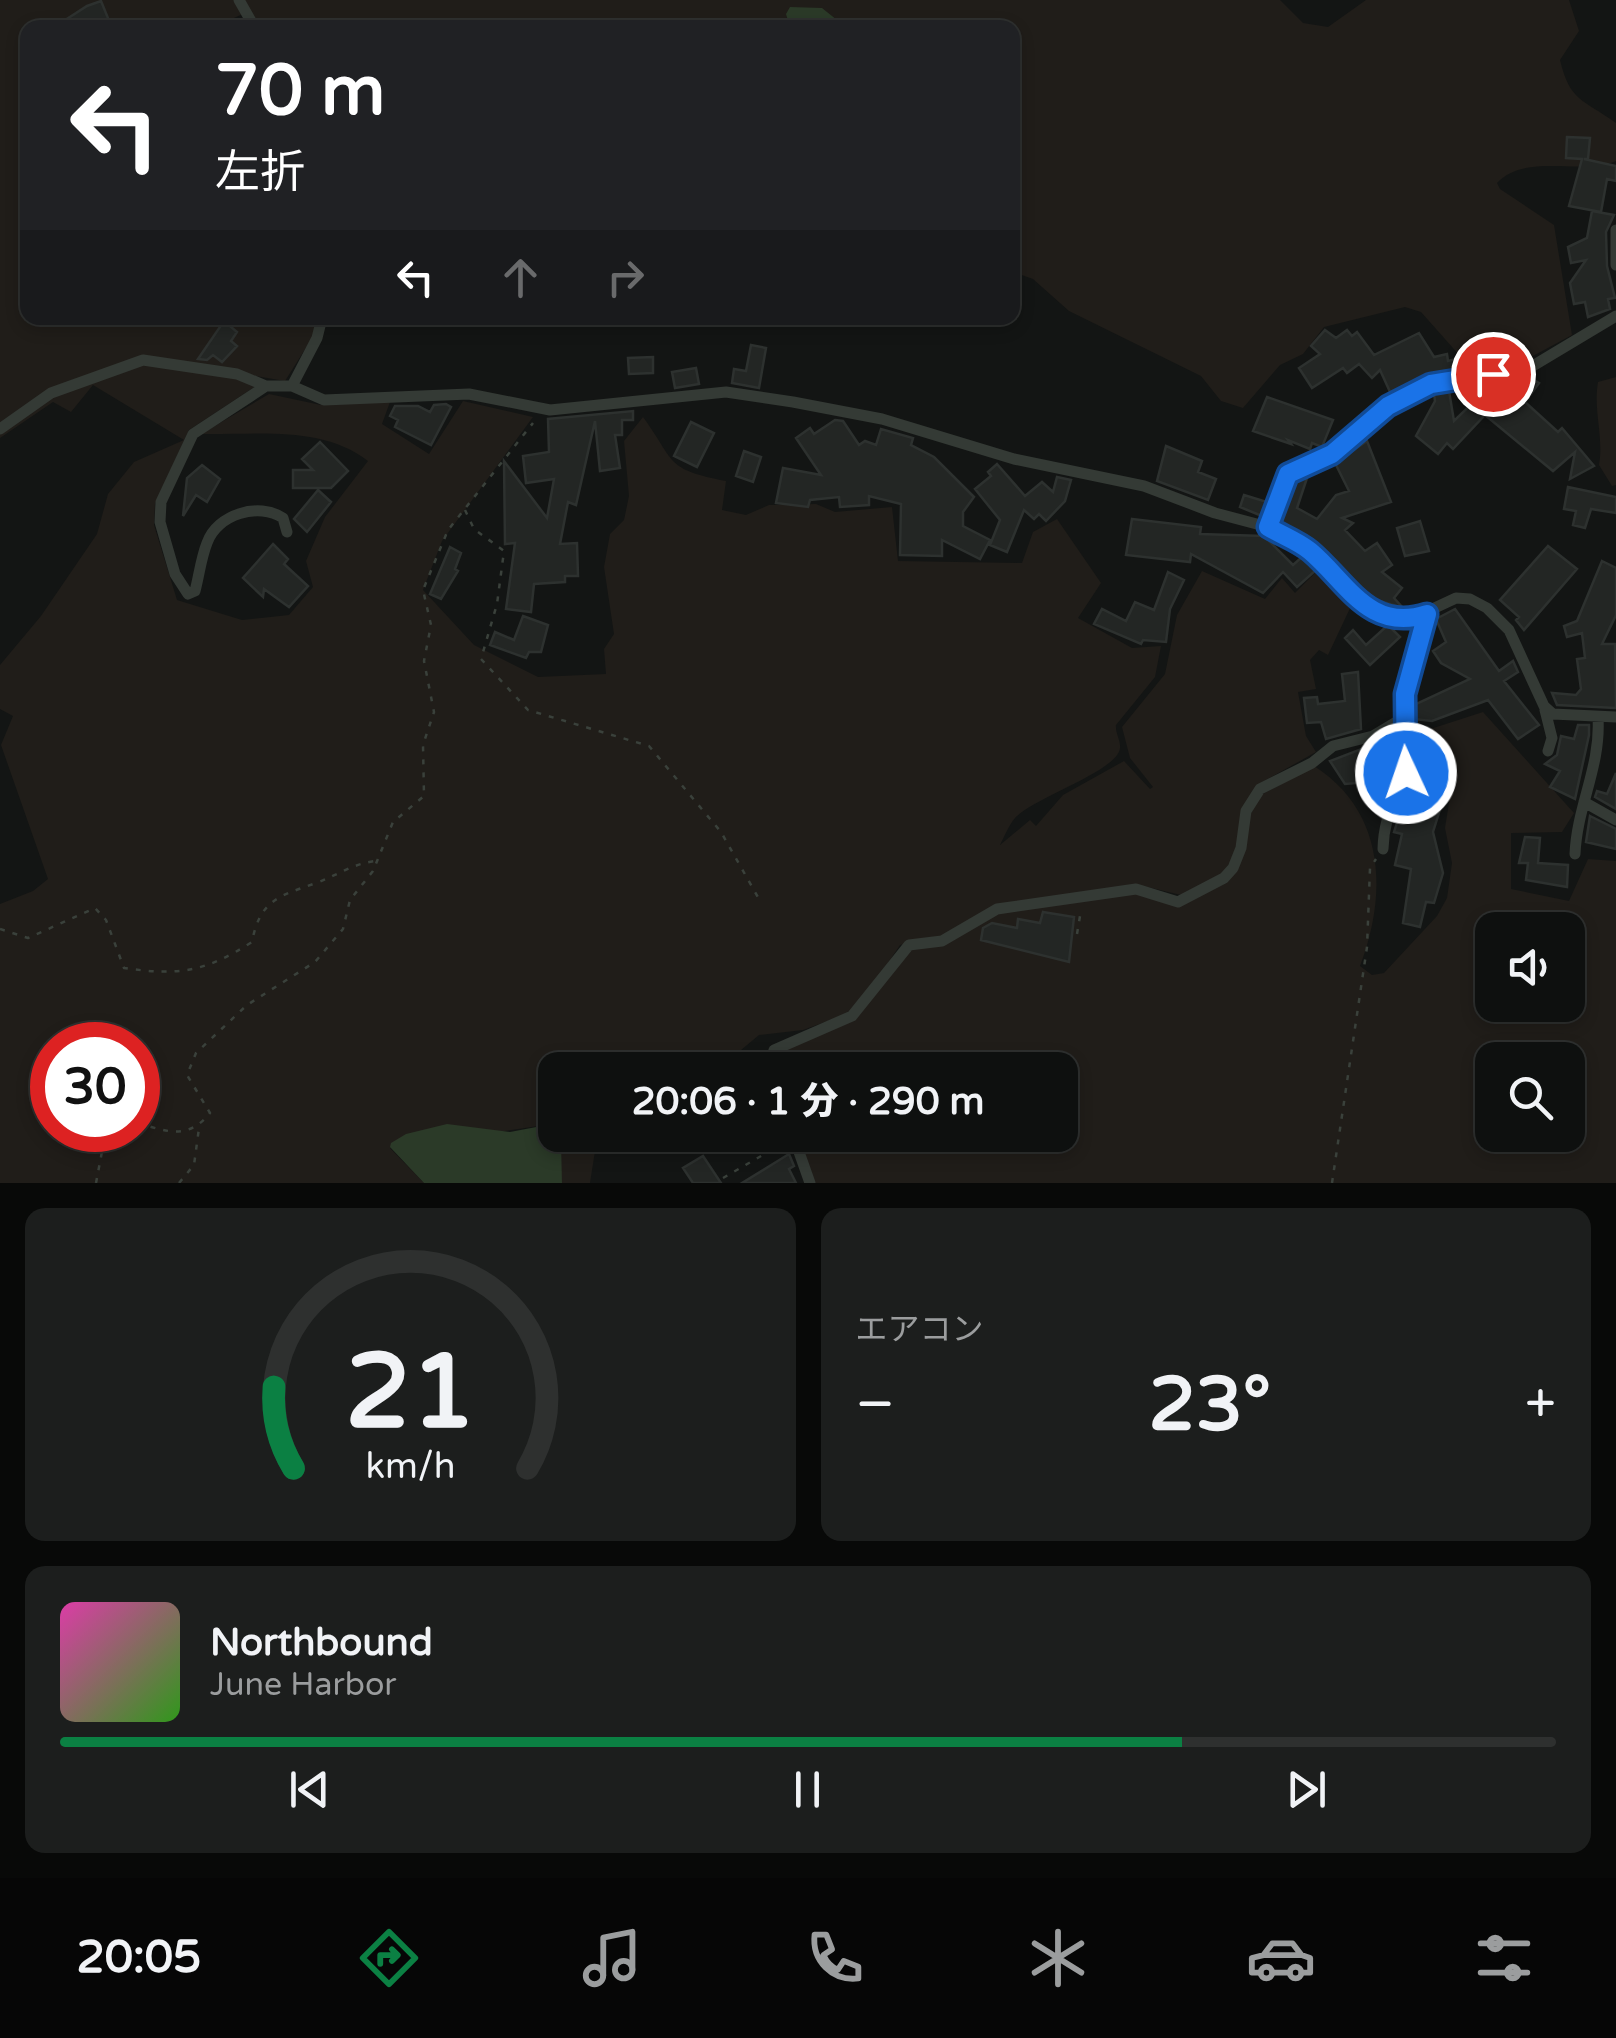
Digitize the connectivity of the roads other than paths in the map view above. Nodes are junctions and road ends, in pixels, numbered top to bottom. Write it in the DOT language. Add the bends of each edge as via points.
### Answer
graph roads {
  1 [pos="1616,230"];
  2 [pos="1616,265"];
  3 [pos="1616,316"];
  4 [pos="320,325"];
  5 [pos="266,386"];
  6 [pos="292,386"];
  7 [pos="0,429"];
  8 [pos="1268,527"];
  9 [pos="287,532"];
  10 [pos="1427,614"];
  11 [pos="1544,706"];
  12 [pos="1616,717"];
  13 [pos="1402,718"];
  14 [pos="1598,718"];
  15 [pos="1548,751"];
  16 [pos="1584,802"];
  17 [pos="1616,820"];
  18 [pos="1382,849"];
  19 [pos="1576,854"];
  20 [pos="773,1052"];
  21 [pos="799,1152"];
  22 [pos="810,1183"];
  1 -- 2 [label="street"];
  3 -- 8 [label="street" via="1526,370 1431,384 1388,406 1332,454 1288,474"];
  4 -- 6 [label="street"];
  5 -- 6 [label="street"];
  5 -- 7 [label="street" via="237,374 142,360 51,393"];
  5 -- 9 [label="street" via="193,434 161,502 160,522 188,594 195,591 208,539 218,526 255,509 270,510 283,518"];
  6 -- 8 [label="street" via="324,400 469,394 542,409 726,392 882,418 1014,459 1144,486"];
  8 -- 10 [label="street" via="1309,550 1358,604 1394,618"];
  10 -- 11 [label="street" via="1456,598 1488,608 1509,630"];
  10 -- 13 [label="street"];
  11 -- 14 [label="street" via="1552,714"];
  11 -- 15 [label="street" via="1552,738"];
  12 -- 14 [label="street"];
  13 -- 18 [label="street" via="1406,773"];
  13 -- 20 [label="street" via="1373,736 1333,746 1260,789 1246,811 1233,868 1184,901 1136,889 996,909 942,941 910,945 860,1010"];
  14 -- 16 [label="street" via="1598,756"];
  16 -- 17 [label="street"];
  16 -- 19 [label="street"];
  21 -- 22 [label="street"];
}
